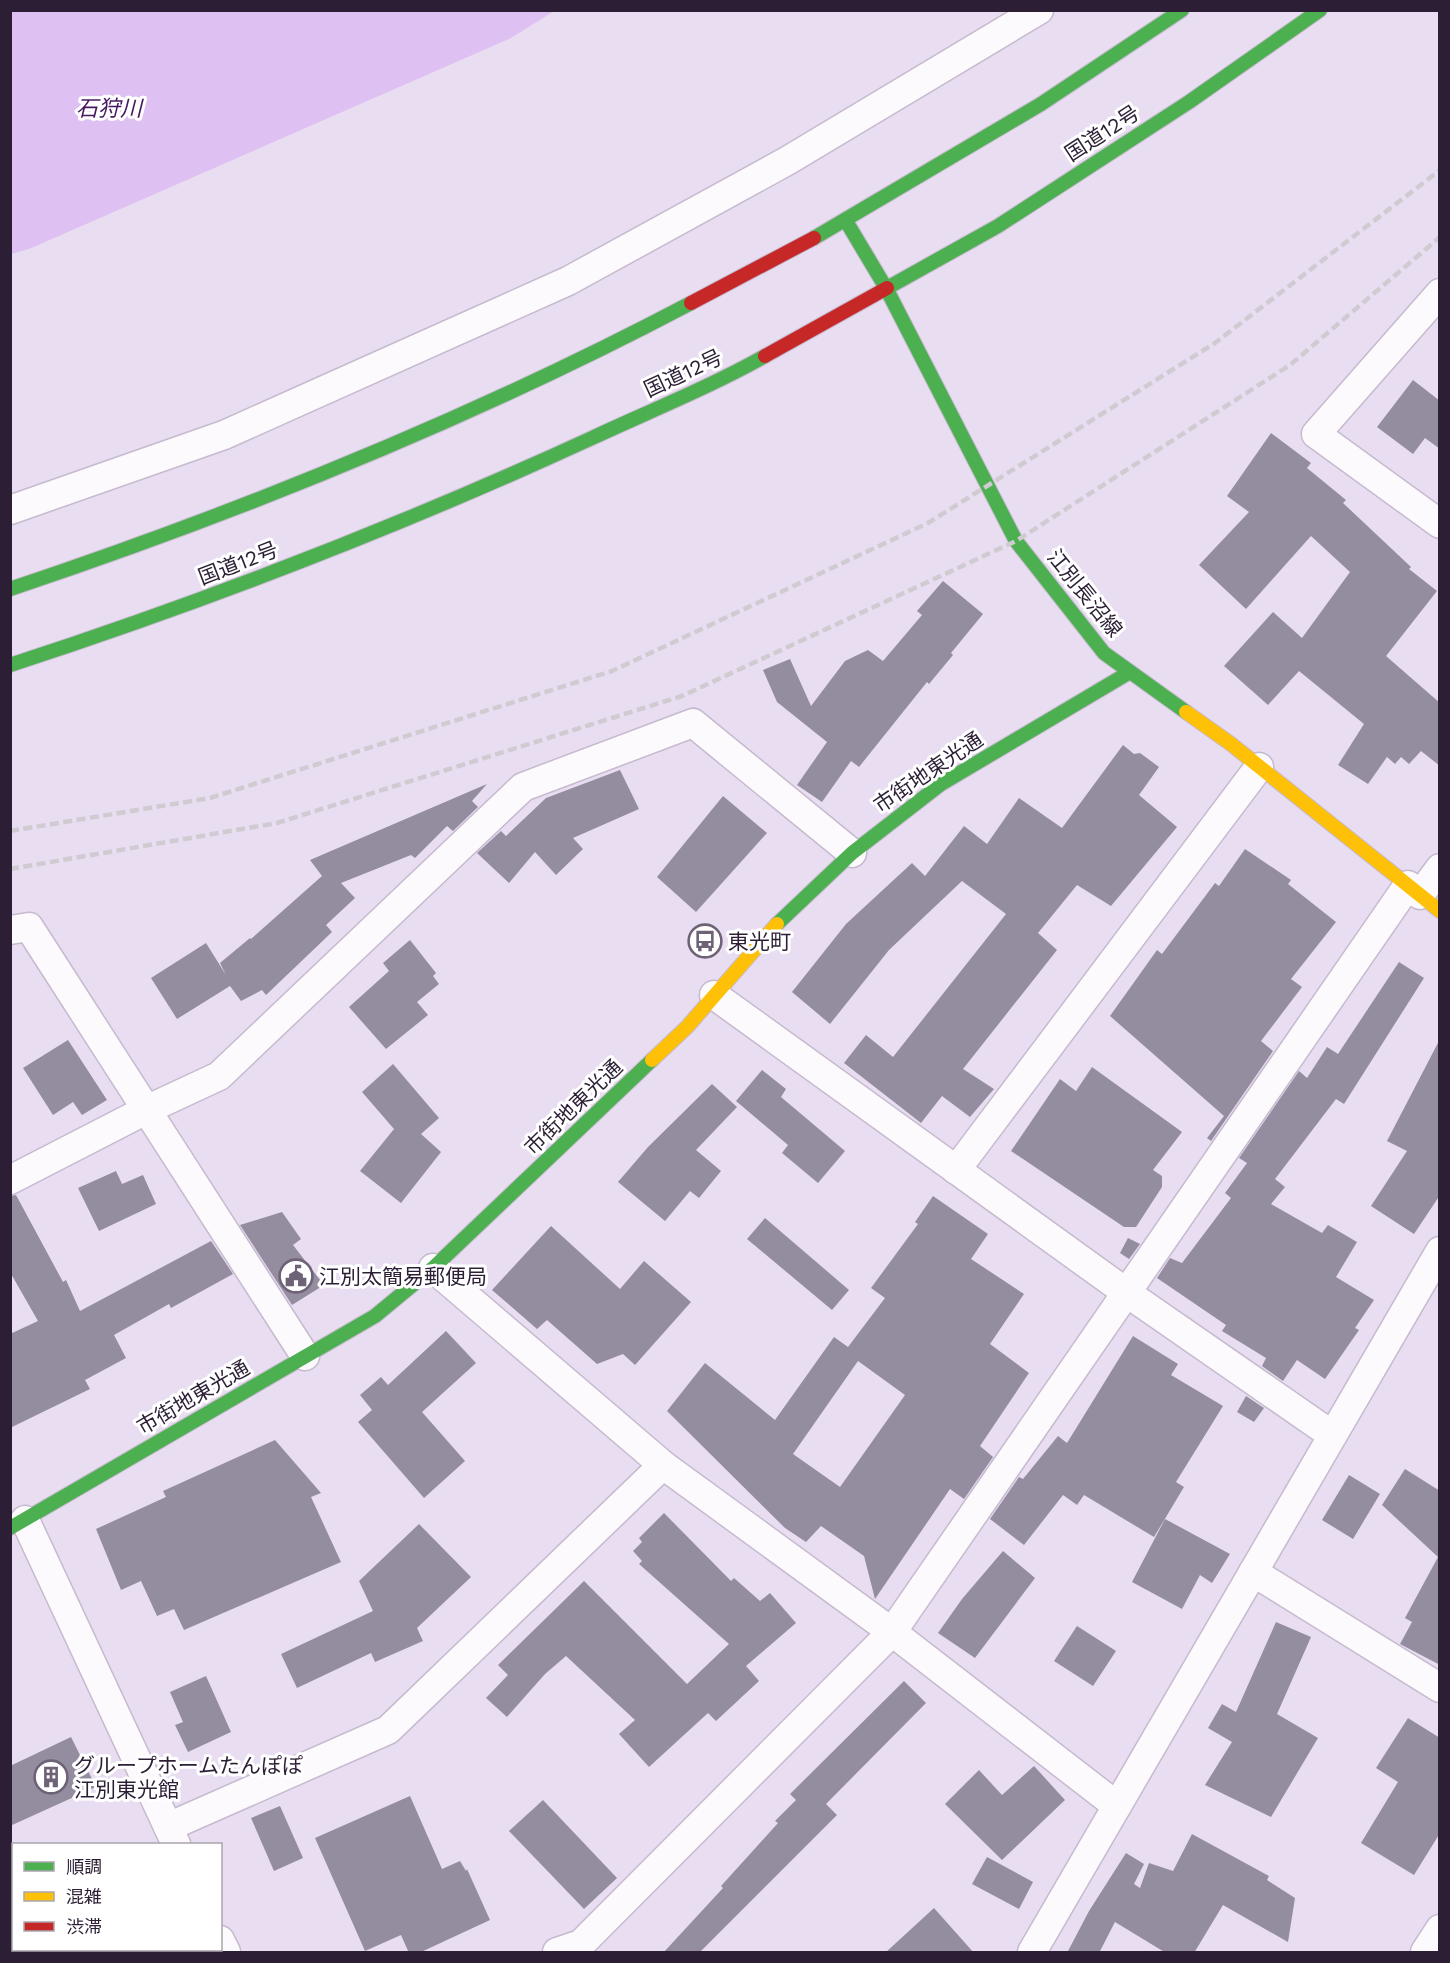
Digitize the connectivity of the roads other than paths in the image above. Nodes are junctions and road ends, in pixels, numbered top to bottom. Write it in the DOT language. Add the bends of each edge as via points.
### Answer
graph roads {
  1 [pos="1039,10"];
  2 [pos="1182,10"];
  3 [pos="1320,10"];
  4 [pos="846,221"];
  5 [pos="886,288"];
  6 [pos="1440,293"];
  7 [pos="10,510"];
  8 [pos="1440,524"];
  9 [pos="10,589"];
  10 [pos="10,665"];
  11 [pos="1130,672"];
  12 [pos="1259,767"];
  13 [pos="852,853"];
  14 [pos="1440,868"];
  15 [pos="1422,897"];
  16 [pos="10,930"];
  17 [pos="714,995"];
  18 [pos="146,1110"];
  19 [pos="956,1170"];
  20 [pos="10,1180"];
  21 [pos="1440,1251"];
  22 [pos="433,1268"];
  23 [pos="1126,1293"];
  24 [pos="305,1356"];
  25 [pos="1332,1436"];
  26 [pos="663,1465"];
  27 [pos="18,1524"];
  28 [pos="1253,1572"];
  29 [pos="892,1632"];
  30 [pos="1440,1688"];
  31 [pos="1117,1806"];
  32 [pos="172,1836"];
  33 [pos="1440,1929"];
  34 [pos="557,1953"];
  35 [pos="1032,1953"];
  36 [pos="1425,1953"];
  1 -- 7 [label="street" via="787,161 568,281 224,435"];
  2 -- 4 [label="main road" via="1041,104"];
  3 -- 5 [label="main road, 国道12号" via="1189,102 998,226"];
  4 -- 5 [label="main road, 江別長沼線"];
  4 -- 9 [label="main road" via="524,387 191,525"];
  5 -- 10 [label="main road, 国道12号" via="751,364 490,485 148,620"];
  5 -- 11 [label="main road, 江別長沼線" via="1016,541 1104,653"];
  6 -- 8 [label="street" via="1316,434"];
  11 -- 12 [label="main road, 江別長沼線"];
  11 -- 13 [label="main road, 市街地東光通" via="941,784"];
  12 -- 15 [label="main road, 江別長沼線"];
  12 -- 19 [label="street"];
  13 -- 17 [label="main road, 市街地東光通" via="770,930"];
  13 -- 18 [label="street" via="693,723 523,787 219,1076"];
  14 -- 15 [label="street"];
  15 -- 23 [label="street"];
  16 -- 18 [label="street" via="29,927"];
  17 -- 19 [label="street"];
  17 -- 22 [label="main road, 市街地東光通" via="687,1027"];
  18 -- 20 [label="street"];
  18 -- 24 [label="street"];
  19 -- 23 [label="street"];
  21 -- 25 [label="street"];
  22 -- 24 [label="main road, 市街地東光通" via="375,1316"];
  22 -- 26 [label="street"];
  23 -- 25 [label="street"];
  23 -- 29 [label="street"];
  24 -- 27 [label="main road, 市街地東光通"];
  25 -- 28 [label="street"];
  26 -- 29 [label="street"];
  26 -- 32 [label="street" via="388,1730"];
  27 -- 32 [label="street"];
  28 -- 30 [label="street"];
  28 -- 31 [label="street"];
  29 -- 31 [label="street"];
  29 -- 34 [label="street" via="581,1944"];
  31 -- 35 [label="street"];
  33 -- 36 [label="street"];
}
